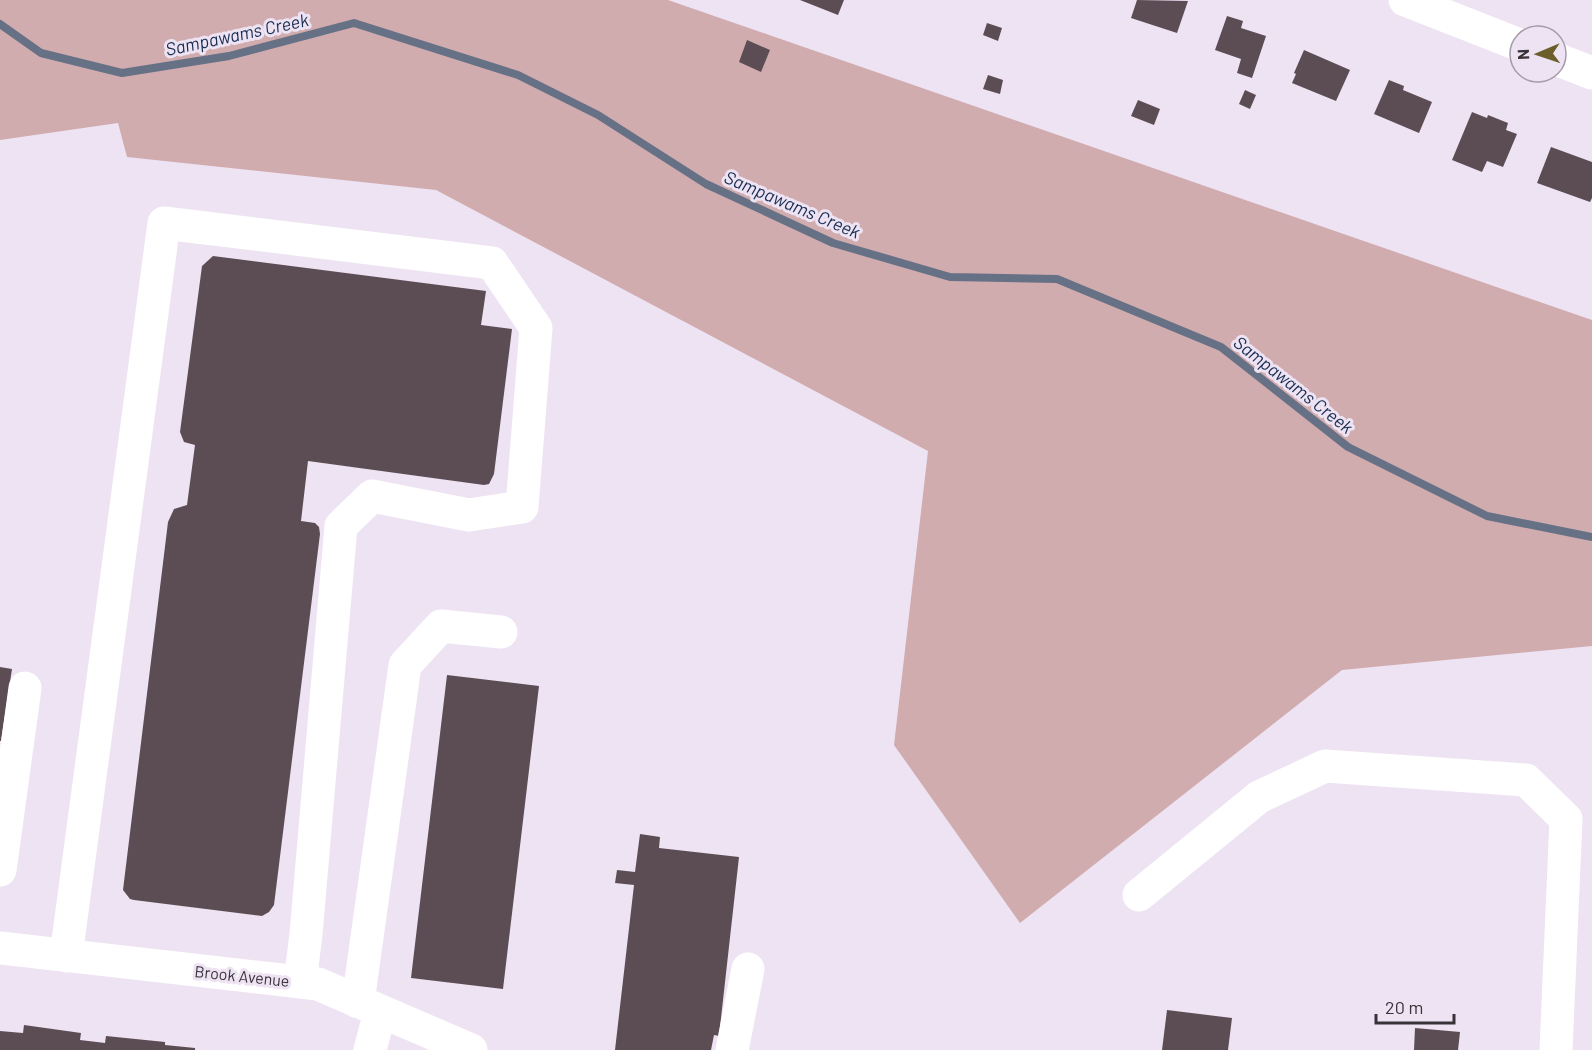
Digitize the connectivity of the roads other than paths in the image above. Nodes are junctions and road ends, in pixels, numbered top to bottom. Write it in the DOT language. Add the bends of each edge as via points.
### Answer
graph roads {
  1 [pos="1405,0"];
  2 [pos="1508,40"];
  3 [pos="1568,64"];
  4 [pos="1592,73"];
  5 [pos="501,632"];
  6 [pos="25,688"];
  7 [pos="0,870"];
  8 [pos="1139,895"];
  9 [pos="0,948"];
  10 [pos="66,956"];
  11 [pos="748,969"];
  12 [pos="300,982"];
  13 [pos="369,1007"];
  14 [pos="370,1050"];
  15 [pos="471,1050"];
  16 [pos="732,1050"];
  17 [pos="1556,1050"];
  1 -- 2 [label="street"];
  3 -- 4 [label="street"];
  5 -- 13 [label="street" via="441,626 405,665"];
  6 -- 7 [label="street"];
  8 -- 17 [label="street" via="1259,797 1324,766 1526,780 1566,819"];
  9 -- 10 [label="street, Brook Avenue"];
  10 -- 12 [label="street, Brook Avenue"];
  10 -- 12 [label="street" via="164,223 492,263 536,328 522,507 469,515 372,496 341,526"];
  11 -- 16 [label="street"];
  12 -- 13 [label="street, Brook Avenue" via="318,984"];
  13 -- 14 [label="street"];
  13 -- 15 [label="street, Brook Avenue"];
}
